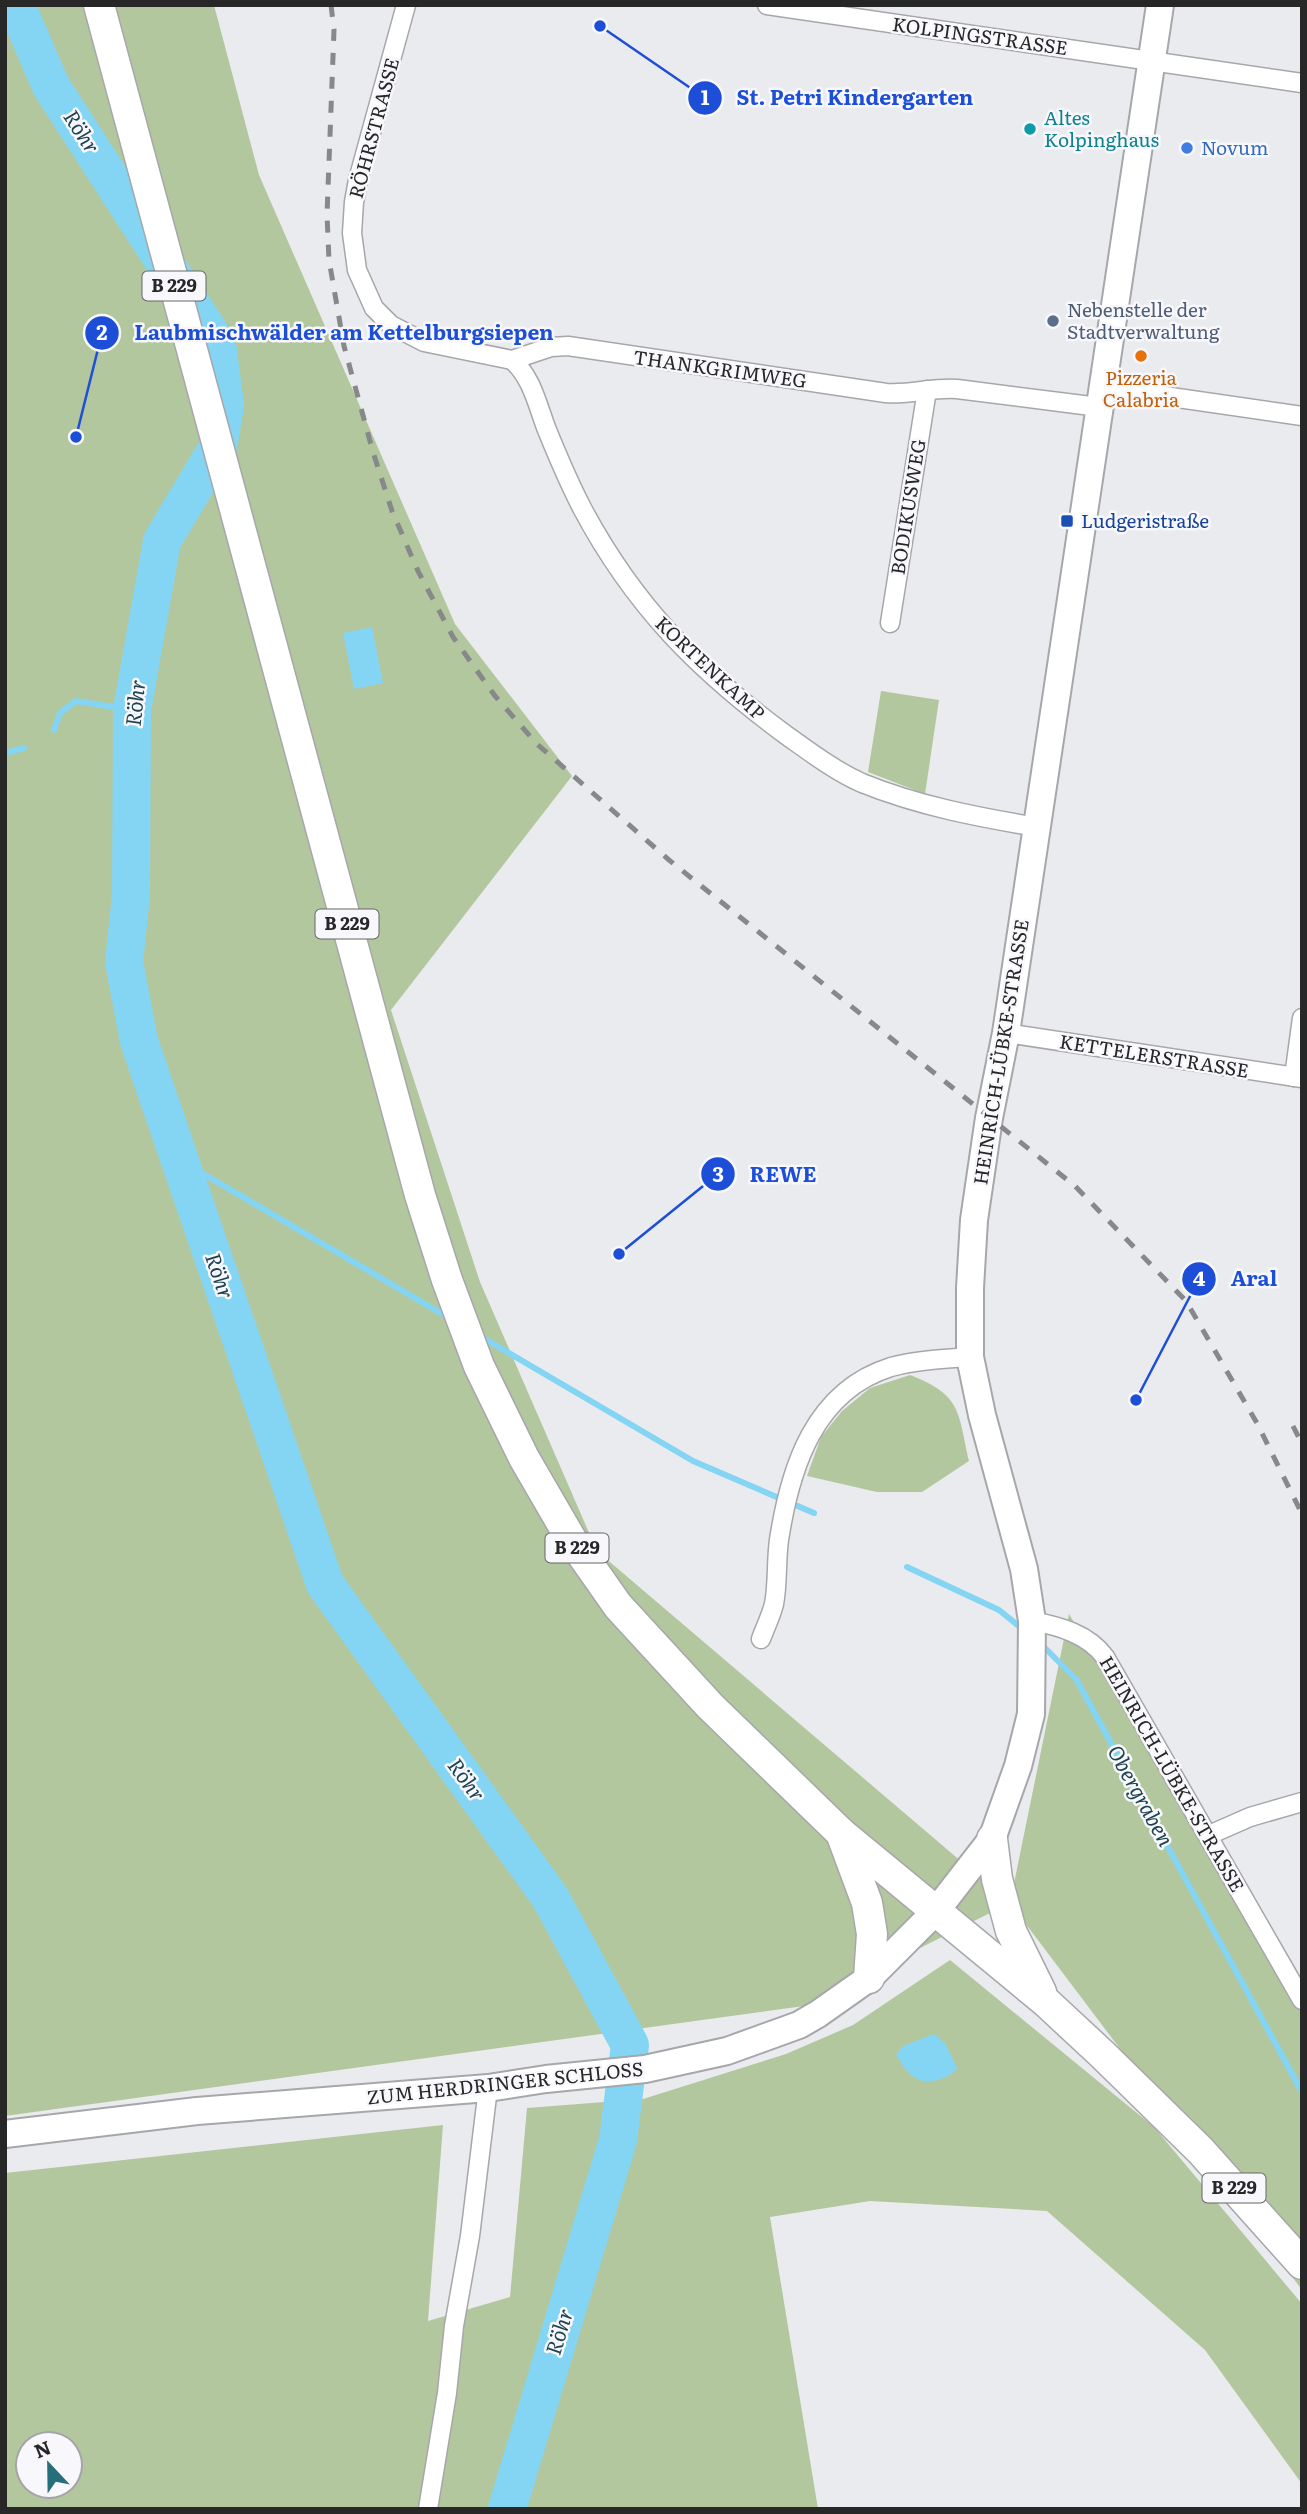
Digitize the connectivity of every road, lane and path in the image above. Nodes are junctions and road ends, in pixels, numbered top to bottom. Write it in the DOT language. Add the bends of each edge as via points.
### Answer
graph roads {
  1 [pos="99,5"];
  2 [pos="406,5"];
  3 [pos="767,5"];
  4 [pos="1160,5"];
  5 [pos="1152,61"];
  6 [pos="1302,83"];
  7 [pos="512,360"];
  8 [pos="927,390"];
  9 [pos="1100,397"];
  10 [pos="1302,416"];
  11 [pos="890,623"];
  12 [pos="1037,827"];
  13 [pos="1302,1018"];
  14 [pos="1006,1033"];
  15 [pos="1298,1078"];
  16 [pos="970,1357"];
  17 [pos="1032,1621"];
  18 [pos="761,1639"];
  19 [pos="1302,1802"];
  20 [pos="841,1833"];
  21 [pos="1209,1835"];
  22 [pos="992,1839"];
  23 [pos="936,1911"];
  24 [pos="869,1978"];
  25 [pos="1302,2000"];
  26 [pos="1046,2002"];
  27 [pos="488,2088"];
  28 [pos="5,2134"];
  29 [pos="1302,2264"];
  30 [pos="428,2509"];
  1 -- 20 [label="main road, B 229" via="420,1195 479,1366 524,1458 571,1539 618,1606 710,1706"];
  2 -- 7 [label="street, RÖHRSTRASSE" via="354,202 357,270 365,292 400,331 414,339"];
  3 -- 5 [label="street, KOLPINGSTRASSE"];
  4 -- 5 [label="street, HEINRICH-LÜBKE-STRASSE"];
  5 -- 6 [label="street, KOLPINGSTRASSE"];
  5 -- 9 [label="street, HEINRICH-LÜBKE-STRASSE"];
  7 -- 8 [label="street, THANKGRIMWEG" via="568,346 886,393"];
  7 -- 12 [label="street, KORTENKAMP" via="526,377 575,494 616,565 653,617 702,666 823,761 861,782 932,806"];
  8 -- 9 [label="street, THANKGRIMWEG"];
  8 -- 11 [label="street, BODIKUSWEG"];
  9 -- 10 [label="street"];
  9 -- 12 [label="street, HEINRICH-LÜBKE-STRASSE"];
  12 -- 14 [label="street, HEINRICH-LÜBKE-STRASSE"];
  13 -- 15 [label="street"];
  14 -- 15 [label="street, KETTELERSTRASSE"];
  14 -- 16 [label="street, HEINRICH-LÜBKE-STRASSE" via="974,1220"];
  16 -- 17 [label="street, HEINRICH-LÜBKE-STRASSE" via="1024,1569"];
  16 -- 18 [label="street" via="892,1367 866,1376 823,1412 808,1436 783,1510 774,1603"];
  17 -- 21 [label="street, HEINRICH-LÜBKE-STRASSE" via="1057,1626 1099,1649"];
  17 -- 22 [label="street, ZUM HERDRINGER SCHLOSS" via="1031,1714 1008,1800"];
  19 -- 21 [label="street"];
  20 -- 23 [label="main road, B 229"];
  20 -- 24 [label="main road" via="867,1903 872,1934"];
  21 -- 25 [label="street, HEINRICH-LÜBKE-STRASSE"];
  22 -- 23 [label="street, ZUM HERDRINGER SCHLOSS"];
  22 -- 26 [label="main road" via="1011,1931"];
  23 -- 24 [label="street, ZUM HERDRINGER SCHLOSS"];
  23 -- 26 [label="main road, B 229"];
  24 -- 27 [label="street, ZUM HERDRINGER SCHLOSS" via="799,2025 727,2051 645,2069"];
  26 -- 29 [label="main road, B 229" via="1201,2151"];
  27 -- 28 [label="street, ZUM HERDRINGER SCHLOSS" via="197,2110"];
  27 -- 30 [label="street"];
}
